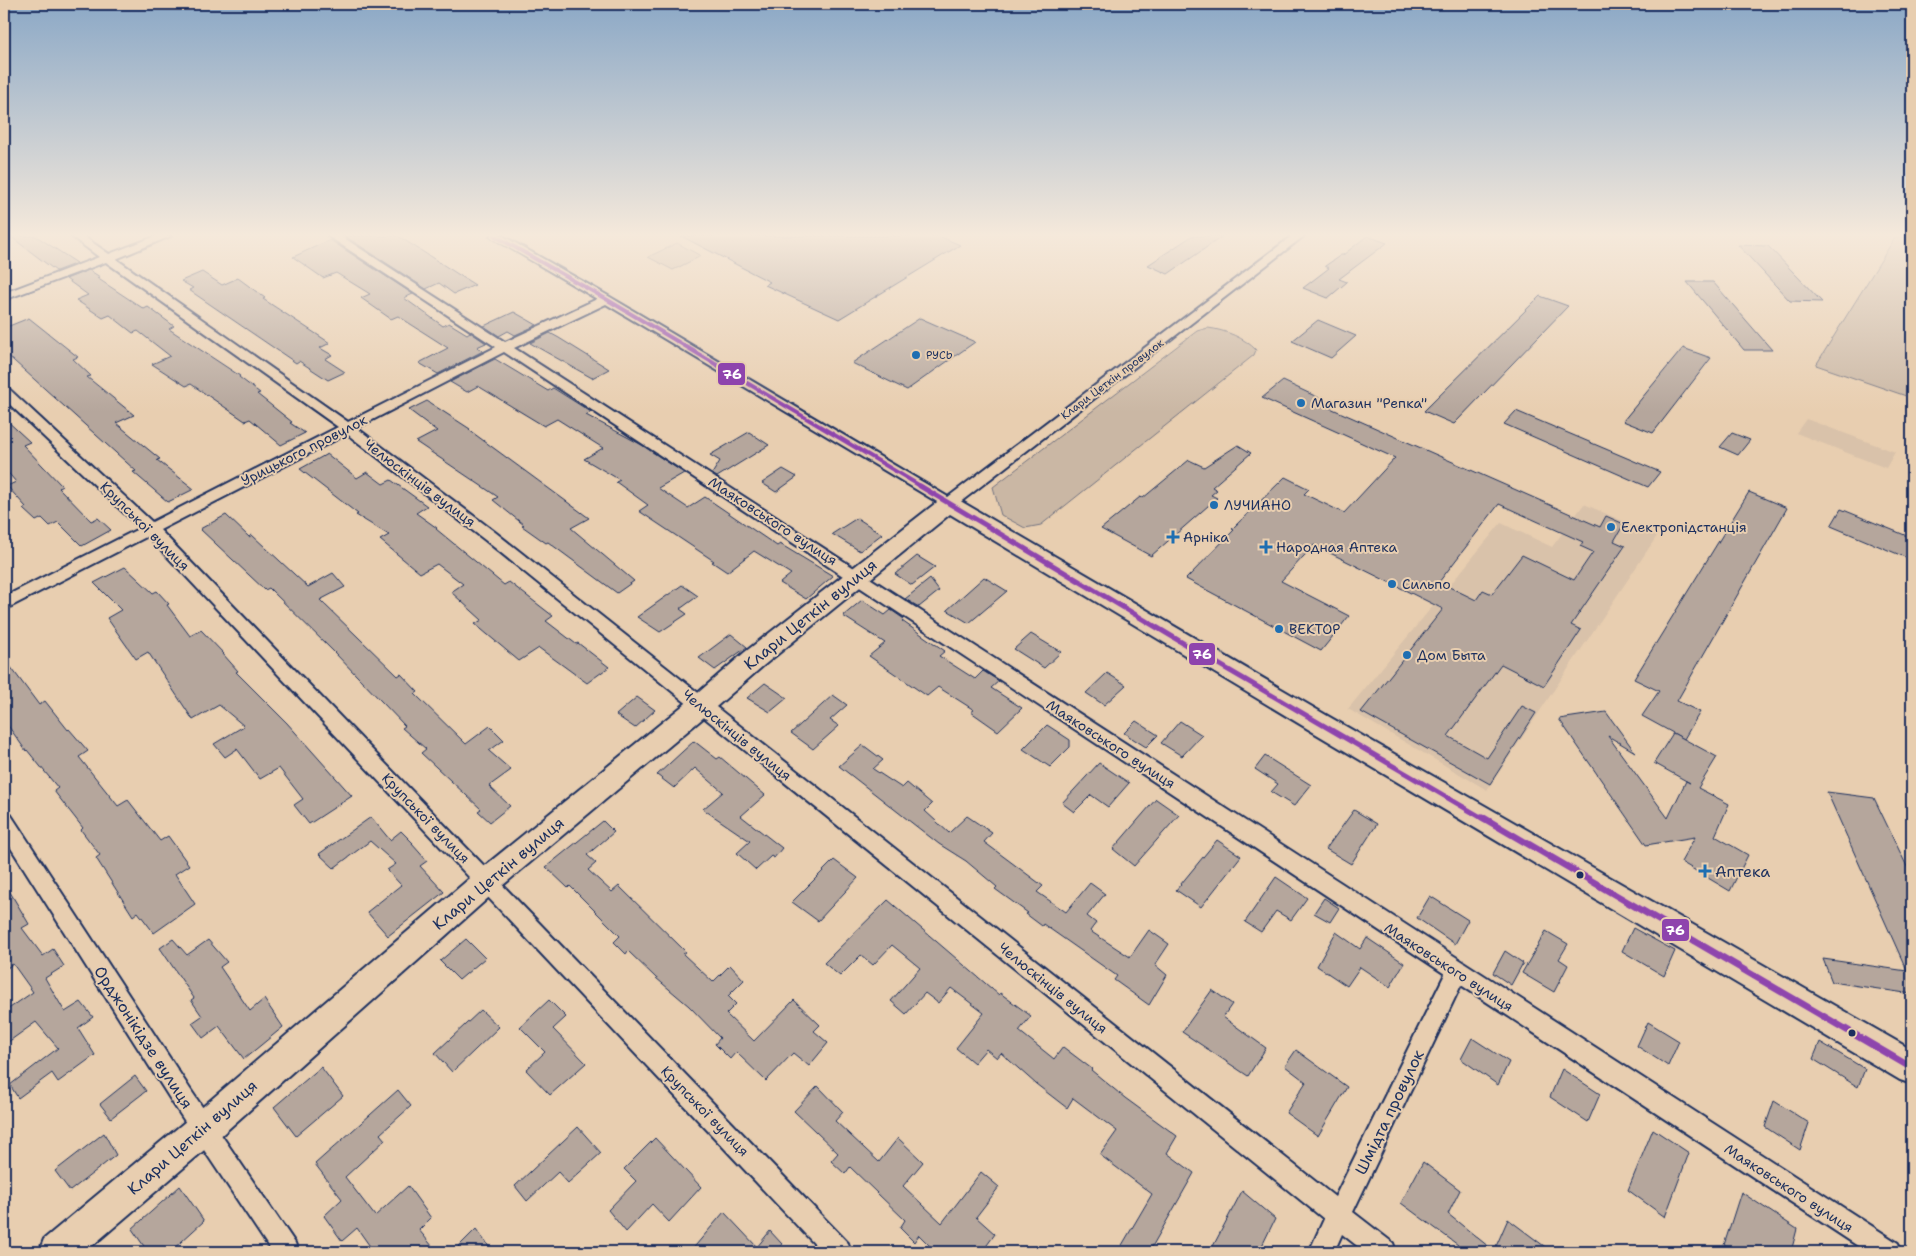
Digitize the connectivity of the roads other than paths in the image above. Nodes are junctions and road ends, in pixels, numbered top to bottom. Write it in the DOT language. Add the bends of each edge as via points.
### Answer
graph roads {
  1 [pos="158,295"];
  2 [pos="423,295"];
  3 [pos="598,295"];
  4 [pos="1222,295"];
  5 [pos="606,299"];
  6 [pos="504,348"];
  7 [pos="4,392"];
  8 [pos="348,428"];
  9 [pos="949,504"];
  10 [pos="150,529"];
  11 [pos="857,575"];
  12 [pos="4,604"];
  13 [pos="700,706"];
  14 [pos="4,821"];
  15 [pos="486,882"];
  16 [pos="1457,972"];
  17 [pos="1912,1068"];
  18 [pos="204,1128"];
  19 [pos="1339,1216"];
  20 [pos="57,1252"];
  21 [pos="286,1252"];
  22 [pos="839,1252"];
  23 [pos="1321,1252"];
  24 [pos="1384,1252"];
  25 [pos="1889,1252"];
  1 -- 8 [label="street, Челюскінців вулиця"];
  2 -- 6 [label="street, Маяковського вулиця"];
  3 -- 5 [label="street"];
  4 -- 9 [label="street, Клари Цеткін провулок"];
  5 -- 6 [label="street, Урицького провулок"];
  5 -- 9 [label="street"];
  6 -- 8 [label="street, Урицького провулок"];
  6 -- 11 [label="street, Маяковського вулиця"];
  7 -- 10 [label="street, Крупської вулиця"];
  8 -- 10 [label="street, Урицького провулок"];
  8 -- 13 [label="street, Челюскінців вулиця" via="490,536"];
  9 -- 11 [label="street, Клари Цеткін вулиця"];
  9 -- 17 [label="street"];
  10 -- 12 [label="street, Урицького провулок"];
  10 -- 15 [label="street, Крупської вулиця"];
  11 -- 13 [label="street, Клари Цеткін вулиця"];
  11 -- 16 [label="street, Маяковського вулиця"];
  13 -- 15 [label="street, Клари Цеткін вулиця"];
  13 -- 19 [label="street, Челюскінців вулиця"];
  14 -- 18 [label="street, Орджонікідзе вулиця"];
  15 -- 18 [label="street, Клари Цеткін вулиця"];
  15 -- 22 [label="street, Крупської вулиця"];
  16 -- 19 [label="street, Шмідта провулок"];
  16 -- 25 [label="street, Маяковського вулиця"];
  18 -- 20 [label="street, Клари Цеткін вулиця"];
  18 -- 21 [label="street, Орджонікідзе вулиця"];
  19 -- 23 [label="street, Шмідта провулок"];
  19 -- 24 [label="street, Челюскінців вулиця"];
}
